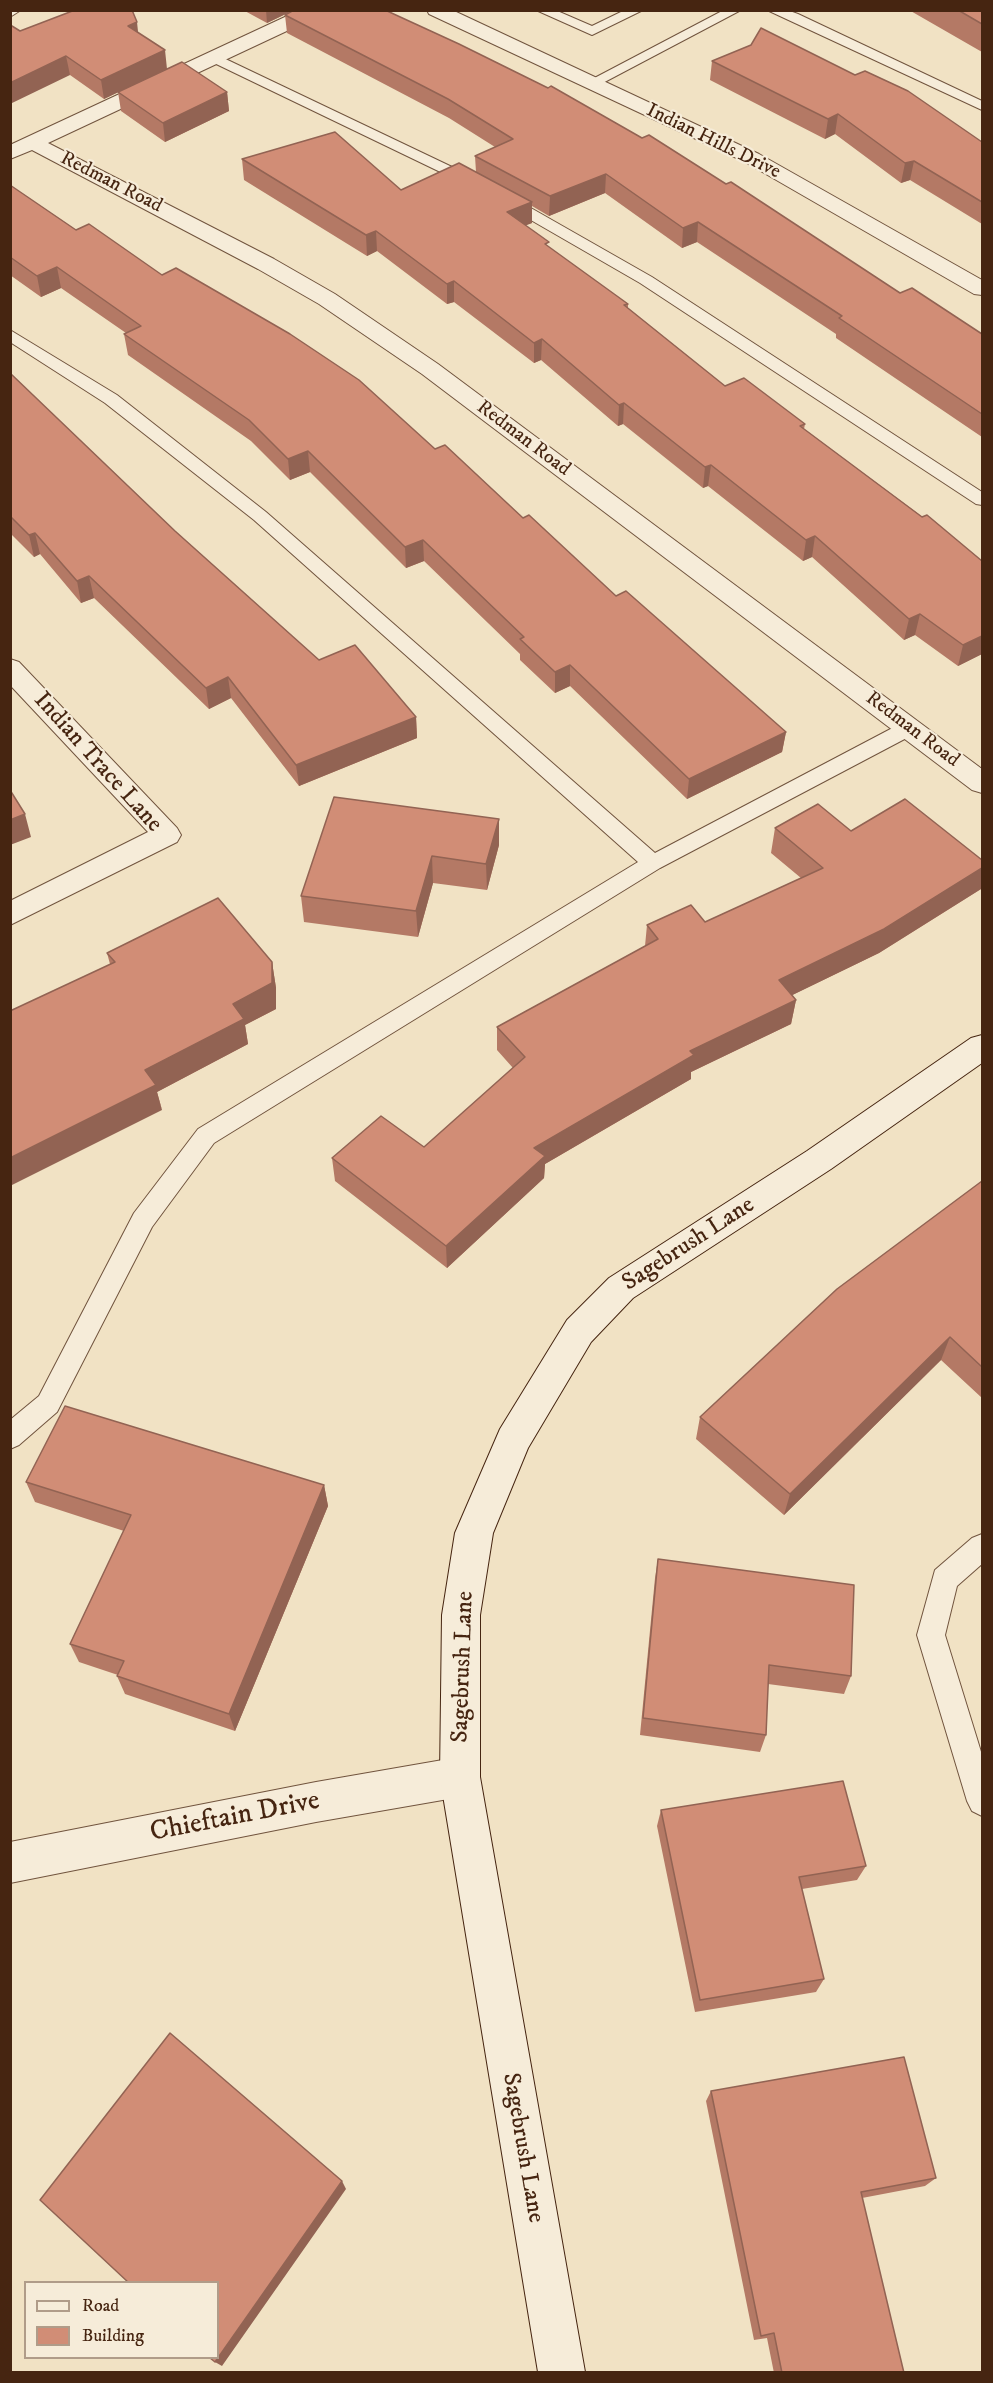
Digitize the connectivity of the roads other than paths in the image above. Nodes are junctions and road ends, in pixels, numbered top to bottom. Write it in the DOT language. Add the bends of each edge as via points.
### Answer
graph roads {
  1 [pos="15,10"];
  2 [pos="316,10"];
  3 [pos="436,10"];
  4 [pos="542,10"];
  5 [pos="637,10"];
  6 [pos="735,10"];
  7 [pos="773,10"];
  8 [pos="10,12"];
  9 [pos="215,58"];
  10 [pos="592,83"];
  11 [pos="982,106"];
  12 [pos="33,143"];
  13 [pos="10,153"];
  14 [pos="982,289"];
  15 [pos="10,335"];
  16 [pos="982,500"];
  17 [pos="10,668"];
  18 [pos="909,728"];
  19 [pos="982,783"];
  20 [pos="652,863"];
  21 [pos="10,914"];
  22 [pos="982,1047"];
  23 [pos="10,1437"];
  24 [pos="982,1547"];
  25 [pos="460,1777"];
  26 [pos="982,1801"];
  27 [pos="10,1863"];
  28 [pos="561,2373"];
  1 -- 8 [label="lane"];
  2 -- 9 [label="street"];
  3 -- 10 [label="street, Indian Hills Drive"];
  4 -- 5 [label="lane" via="592,31"];
  6 -- 10 [label="lane"];
  7 -- 11 [label="lane"];
  9 -- 12 [label="street"];
  9 -- 16 [label="lane" via="489,190 626,269"];
  10 -- 14 [label="street, Indian Hills Drive" via="752,158"];
  12 -- 13 [label="street"];
  12 -- 18 [label="street, Redman Road" via="327,299 430,369"];
  15 -- 20 [label="lane" via="111,399 260,516"];
  17 -- 21 [label="street, Indian Trace Lane" via="167,835"];
  18 -- 19 [label="street, Redman Road"];
  18 -- 20 [label="lane"];
  20 -- 23 [label="lane" via="206,1136 143,1220 48,1404"];
  22 -- 25 [label="street, Sagebrush Lane" via="819,1160 621,1288 579,1331 513,1440 474,1533 461,1615"];
  24 -- 26 [label="lane" via="945,1579 932,1635"];
  25 -- 27 [label="street, Chieftain Drive"];
  25 -- 28 [label="street, Sagebrush Lane"];
}
